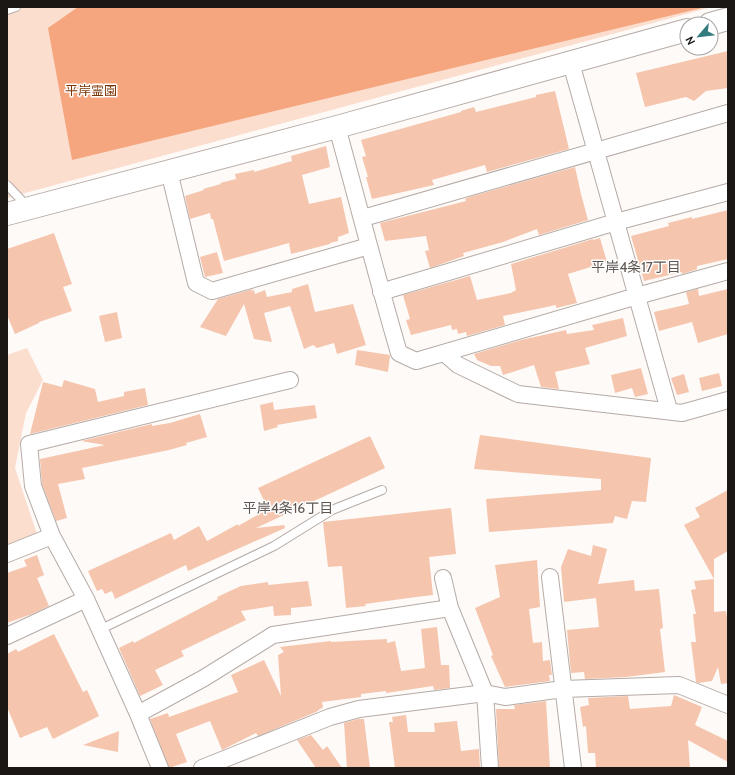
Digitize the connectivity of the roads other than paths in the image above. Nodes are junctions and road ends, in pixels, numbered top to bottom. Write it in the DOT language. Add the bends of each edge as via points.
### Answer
graph roads {
  1 [pos="16,7"];
  2 [pos="7,10"];
  3 [pos="679,32"];
  4 [pos="571,63"];
  5 [pos="728,113"];
  6 [pos="337,127"];
  7 [pos="596,152"];
  8 [pos="169,171"];
  9 [pos="7,185"];
  10 [pos="728,192"];
  11 [pos="30,208"];
  12 [pos="7,214"];
  13 [pos="363,218"];
  14 [pos="616,222"];
  15 [pos="369,246"];
  16 [pos="728,271"];
  17 [pos="381,292"];
  18 [pos="637,296"];
  19 [pos="444,353"];
  20 [pos="290,380"];
  21 [pos="728,400"];
  22 [pos="669,410"];
  23 [pos="382,490"];
  24 [pos="52,536"];
  25 [pos="7,554"];
  26 [pos="550,577"];
  27 [pos="443,578"];
  28 [pos="86,599"];
  29 [pos="450,608"];
  30 [pos="99,630"];
  31 [pos="7,636"];
  32 [pos="563,689"];
  33 [pos="485,693"];
  34 [pos="728,705"];
  35 [pos="138,714"];
  36 [pos="160,768"];
  37 [pos="202,768"];
  38 [pos="490,768"];
  39 [pos="574,768"];
  1 -- 2 [label="lane"];
  3 -- 4 [label="street"];
  4 -- 6 [label="street"];
  4 -- 7 [label="street"];
  5 -- 7 [label="street"];
  6 -- 8 [label="street"];
  6 -- 13 [label="street"];
  7 -- 13 [label="street"];
  7 -- 14 [label="street"];
  8 -- 11 [label="street"];
  8 -- 15 [label="street" via="196,284 212,291"];
  9 -- 11 [label="lane"];
  10 -- 14 [label="street"];
  11 -- 12 [label="street"];
  13 -- 15 [label="street"];
  14 -- 17 [label="street"];
  14 -- 18 [label="street"];
  15 -- 17 [label="street"];
  16 -- 18 [label="street"];
  17 -- 19 [label="street" via="399,354 416,361"];
  18 -- 19 [label="street"];
  18 -- 22 [label="street"];
  19 -- 22 [label="street" via="458,364 518,394"];
  20 -- 24 [label="street" via="29,444 33,486"];
  21 -- 22 [label="street" via="682,413"];
  23 -- 30 [label="lane" via="332,510 274,546"];
  24 -- 25 [label="street"];
  24 -- 28 [label="street"];
  26 -- 32 [label="street"];
  27 -- 29 [label="street"];
  28 -- 30 [label="street"];
  28 -- 31 [label="street"];
  29 -- 33 [label="street"];
  29 -- 35 [label="street" via="273,635 204,678"];
  30 -- 35 [label="street"];
  32 -- 33 [label="street" via="505,697"];
  32 -- 34 [label="street" via="679,685"];
  32 -- 39 [label="street"];
  33 -- 37 [label="street" via="359,709 330,717"];
  33 -- 38 [label="street"];
  35 -- 36 [label="street"];
}
